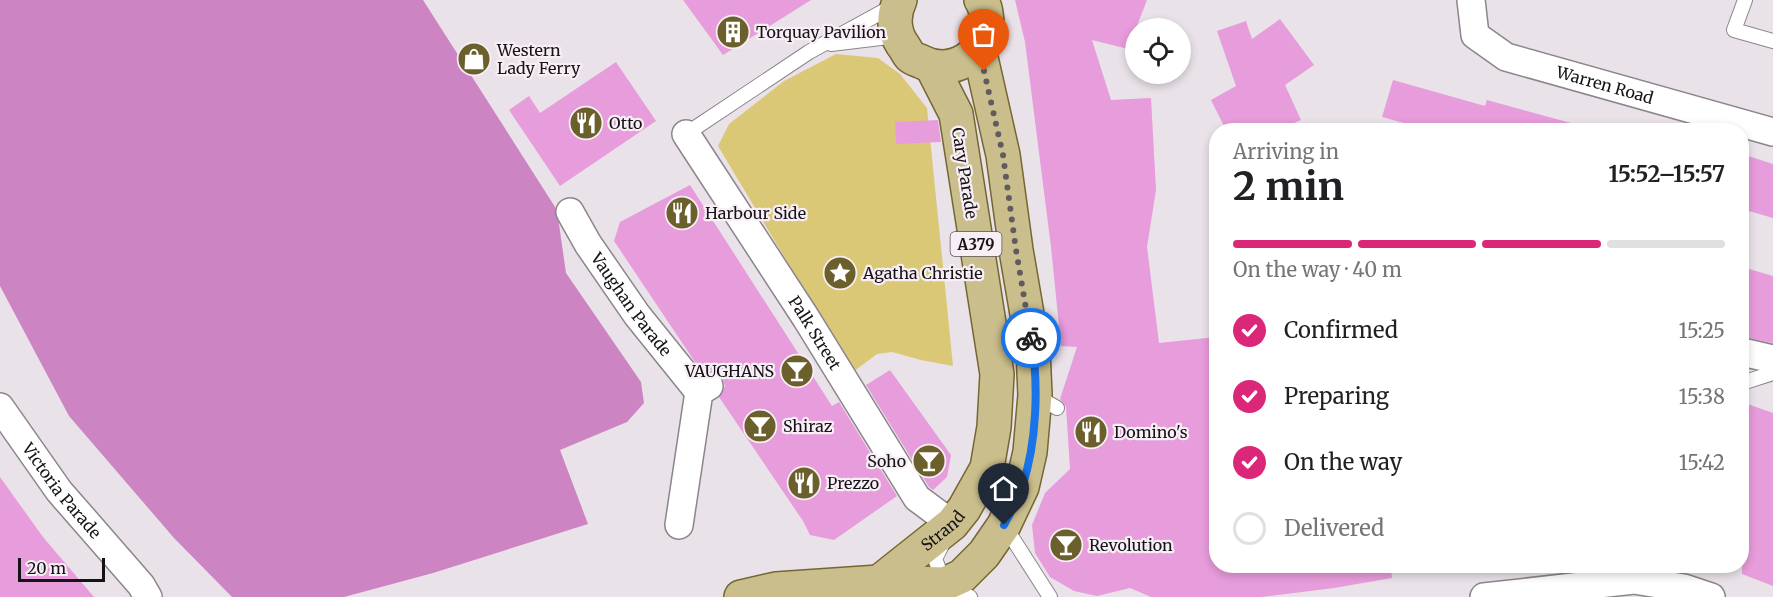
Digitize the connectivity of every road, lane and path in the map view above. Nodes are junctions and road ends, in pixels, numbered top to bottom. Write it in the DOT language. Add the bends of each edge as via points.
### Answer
graph roads {
  1 [pos="1471,0"];
  2 [pos="1745,0"];
  3 [pos="900,1"];
  4 [pos="985,2"];
  5 [pos="897,36"];
  6 [pos="1773,41"];
  7 [pos="821,45"];
  8 [pos="979,50"];
  9 [pos="932,67"];
  10 [pos="1741,123"];
  11 [pos="1749,125"];
  12 [pos="1773,132"];
  13 [pos="686,134"];
  14 [pos="570,212"];
  15 [pos="1749,354"];
  16 [pos="1773,359"];
  17 [pos="1773,373"];
  18 [pos="1749,381"];
  19 [pos="0,407"];
  20 [pos="994,427"];
  21 [pos="952,524"];
  22 [pos="679,525"];
  23 [pos="1004,525"];
  24 [pos="879,582"];
  25 [pos="958,590"];
  26 [pos="148,597"];
  27 [pos="741,597"];
  28 [pos="1050,597"];
  29 [pos="1484,597"];
  30 [pos="1711,597"];
  1 -- 10 [label="street, Warren Road" via="1475,35 1506,57"];
  2 -- 6 [label="lane" via="1734,30"];
  3 -- 5 [label="main road" via="895,21"];
  3 -- 7 [label="lane"];
  4 -- 8 [label="main road, A379" via="987,32"];
  5 -- 7 [label="lane"];
  5 -- 9 [label="main road" via="910,56"];
  7 -- 13 [label="lane"];
  8 -- 9 [label="main road" via="965,62"];
  8 -- 23 [label="main road, A379" via="1003,155 1033,350 1046,402 1022,487"];
  9 -- 20 [label="main road, Cary Parade / A379" via="956,114 997,374"];
  11 -- 12 [label="street, Warren Road"];
  13 -- 21 [label="street, Palk Street" via="917,498"];
  14 -- 22 [label="street, Vaughan Parade" via="638,315 704,389"];
  15 -- 16 [label="street"];
  17 -- 18 [label="lane"];
  19 -- 26 [label="street, Victoria Parade" via="59,491"];
  20 -- 21 [label="main road, Strand / A379" via="987,468"];
  21 -- 24 [label="main road, Strand / A379"];
  21 -- 25 [label="lane" via="935,559"];
  23 -- 25 [label="main road, A379" via="962,576"];
  23 -- 28 [label="lane"];
  24 -- 25 [label="main road"];
  24 -- 27 [label="main road" via="776,589"];
  29 -- 30 [label="street" via="1634,580"];
}
